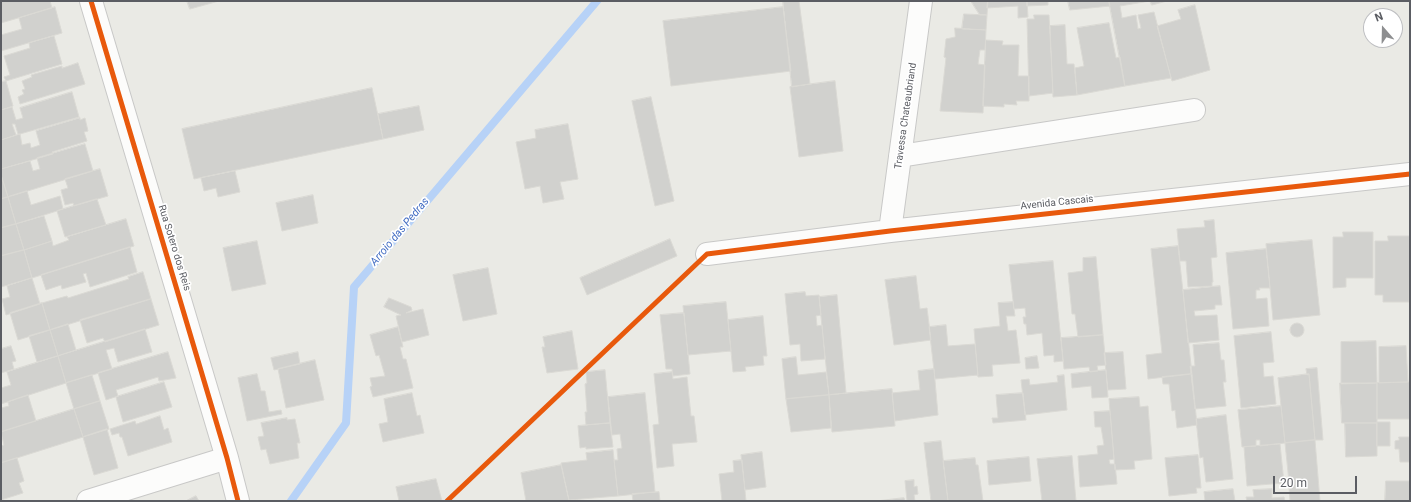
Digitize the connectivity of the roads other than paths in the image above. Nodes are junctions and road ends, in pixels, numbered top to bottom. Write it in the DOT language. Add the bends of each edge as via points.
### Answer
graph roads {
  1 [pos="91,1"];
  2 [pos="921,1"];
  3 [pos="1194,110"];
  4 [pos="900,156"];
  5 [pos="1410,174"];
  6 [pos="890,231"];
  7 [pos="707,254"];
  8 [pos="226,458"];
  9 [pos="88,501"];
  10 [pos="238,501"];
  1 -- 8 [label="street, Rua Sotero dos Reis"];
  2 -- 4 [label="street, Travessa Chateaubriand"];
  3 -- 4 [label="street"];
  4 -- 6 [label="street, Travessa Chateaubriand"];
  5 -- 6 [label="street, Avenida Cascais"];
  6 -- 7 [label="street, Avenida Cascais"];
  8 -- 9 [label="street"];
  8 -- 10 [label="street, Rua Sotero dos Reis"];
}
